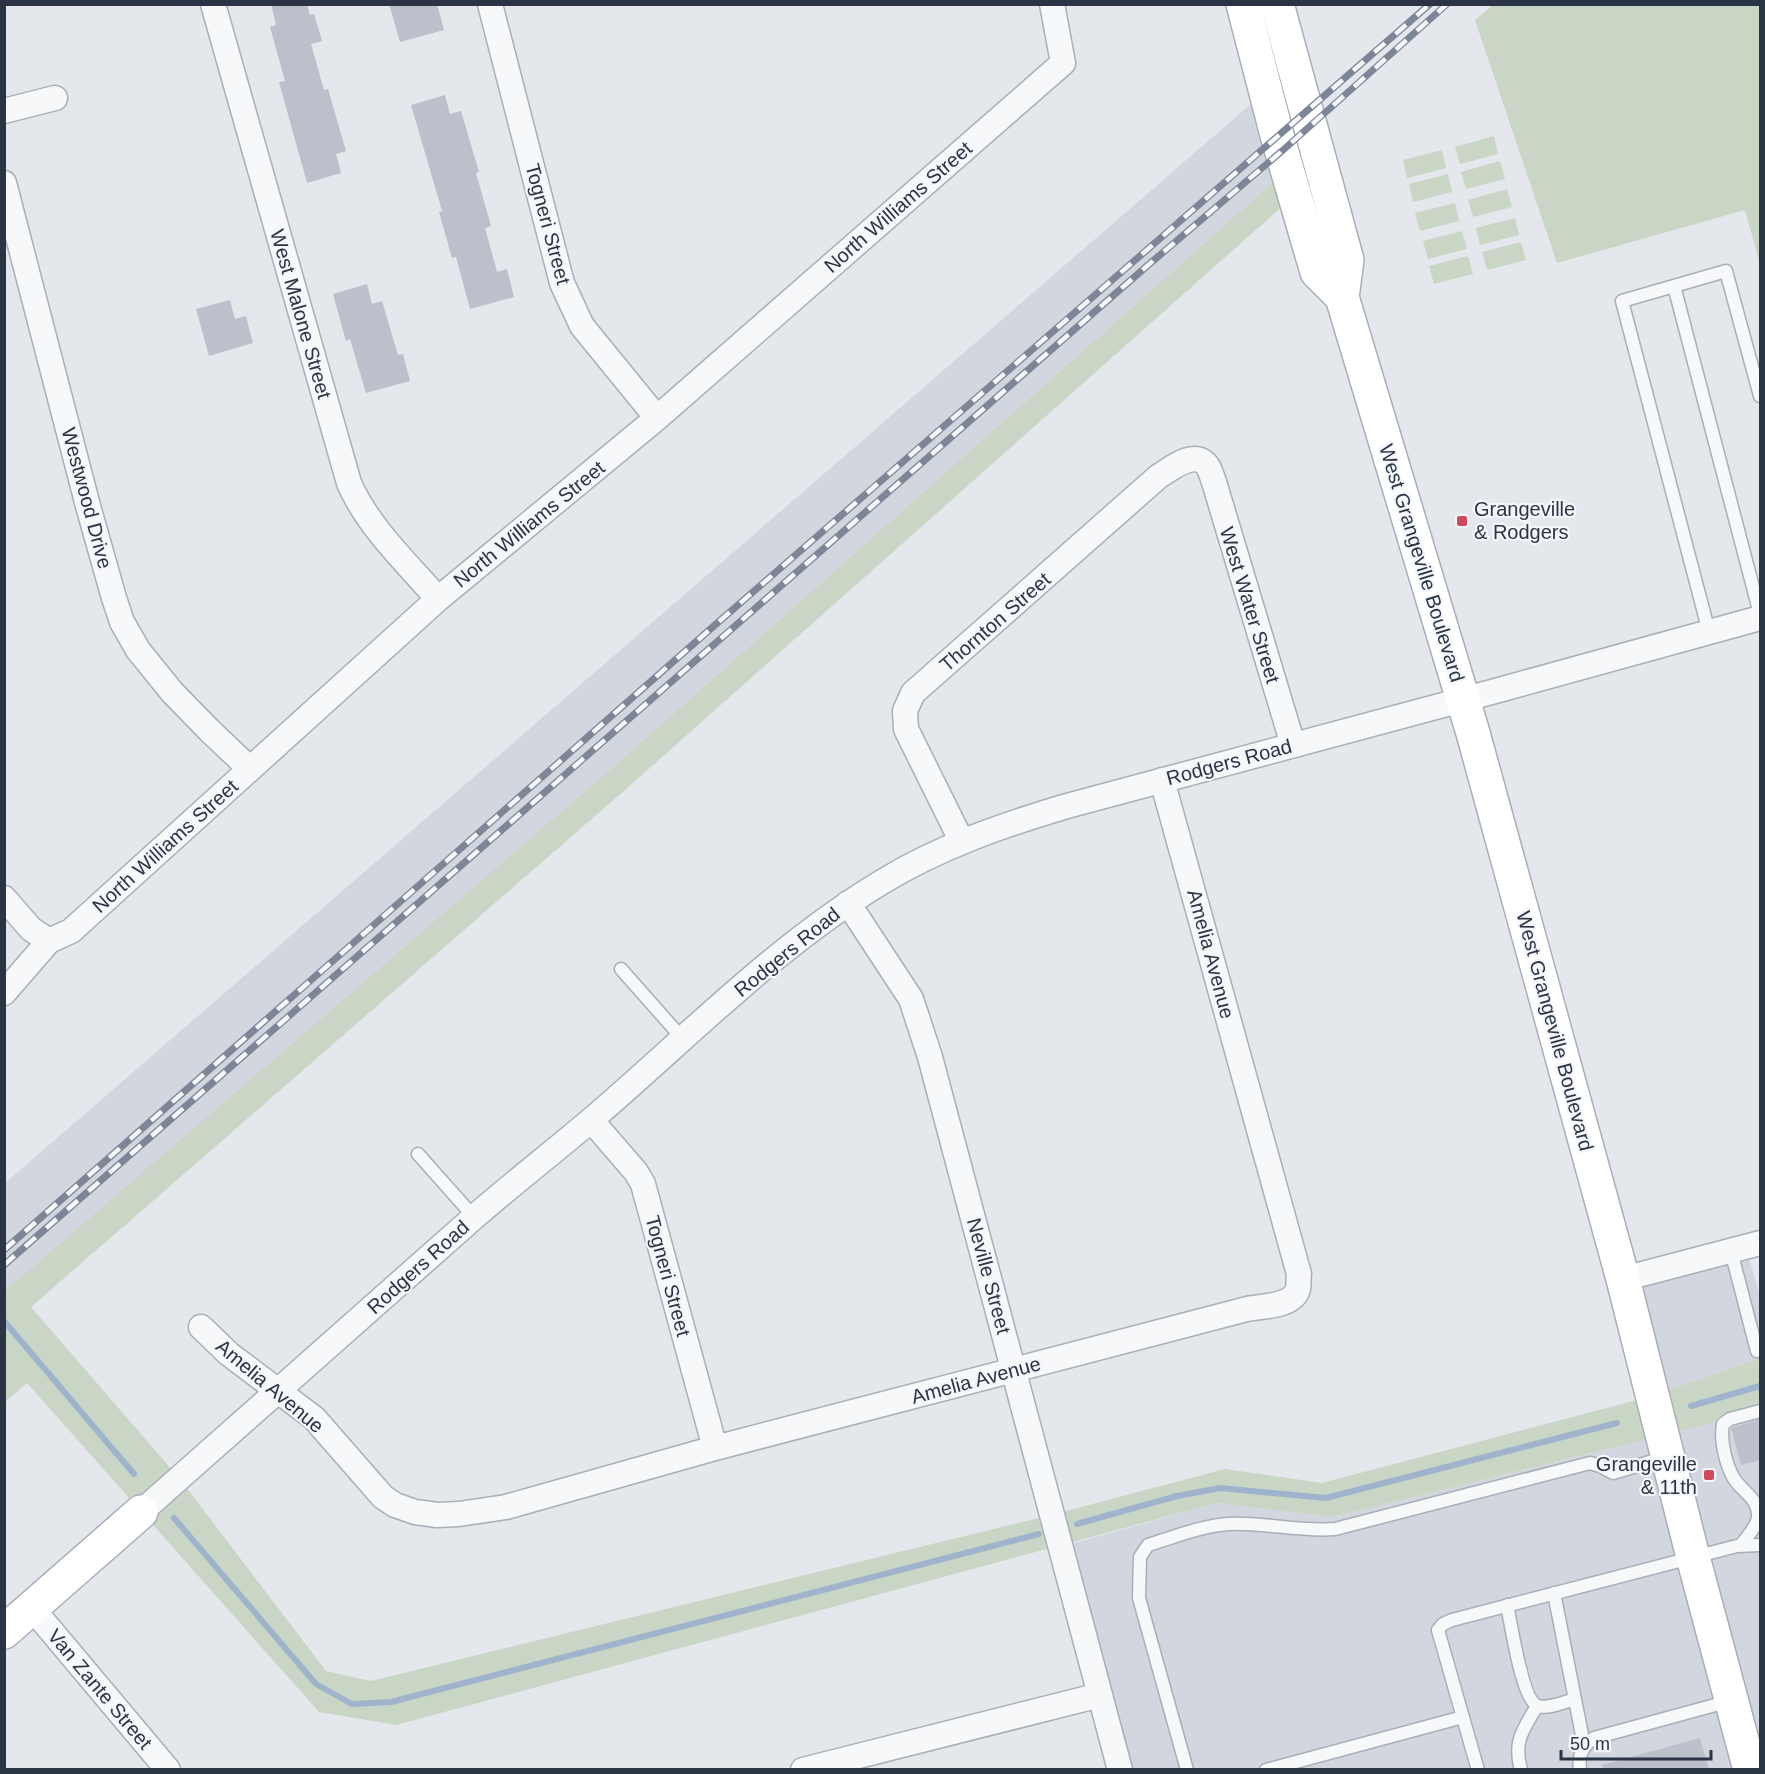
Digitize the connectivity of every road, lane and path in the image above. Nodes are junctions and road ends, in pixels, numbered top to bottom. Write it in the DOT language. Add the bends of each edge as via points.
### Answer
graph roads {
  1 [pos="213,4"];
  2 [pos="490,4"];
  3 [pos="1052,4"];
  4 [pos="1243,4"];
  5 [pos="1277,4"];
  6 [pos="55,98"];
  7 [pos="4,111"];
  8 [pos="4,183"];
  9 [pos="1674,286"];
  10 [pos="1342,297"];
  11 [pos="1761,396"];
  12 [pos="657,418"];
  13 [pos="1206,465"];
  14 [pos="438,599"];
  15 [pos="1761,616"];
  16 [pos="1709,632"];
  17 [pos="1463,700"];
  18 [pos="1293,745"];
  19 [pos="250,769"];
  20 [pos="1162,780"];
  21 [pos="962,842"];
  22 [pos="4,898"];
  23 [pos="848,903"];
  24 [pos="50,941"];
  25 [pos="621,969"];
  26 [pos="4,993"];
  27 [pos="682,1038"];
  28 [pos="591,1120"];
  29 [pos="418,1154"];
  30 [pos="474,1217"];
  31 [pos="1761,1243"];
  32 [pos="1731,1251"];
  33 [pos="1623,1279"];
  34 [pos="201,1327"];
  35 [pos="1757,1351"];
  36 [pos="1014,1370"];
  37 [pos="279,1390"];
  38 [pos="1761,1411"];
  39 [pos="715,1448"];
  40 [pos="1667,1457"];
  41 [pos="1758,1502"];
  42 [pos="141,1512"];
  43 [pos="1761,1545"];
  44 [pos="1740,1546"];
  45 [pos="1693,1557"];
  46 [pos="1554,1593"];
  47 [pos="1507,1605"];
  48 [pos="32,1608"];
  49 [pos="4,1632"];
  50 [pos="1100,1695"];
  51 [pos="1575,1699"];
  52 [pos="1731,1700"];
  53 [pos="1537,1706"];
  54 [pos="1463,1717"];
  55 [pos="1584,1745"];
  56 [pos="1304,1765"];
  57 [pos="168,1770"];
  58 [pos="803,1770"];
  59 [pos="1120,1770"];
  60 [pos="1187,1770"];
  61 [pos="1266,1770"];
  62 [pos="1478,1770"];
  63 [pos="1521,1770"];
  64 [pos="1580,1770"];
  65 [pos="1750,1770"];
  1 -- 14 [label="street, West Malone Street" via="349,483 373,522"];
  2 -- 12 [label="street, Togneri Street" via="562,283 582,326"];
  3 -- 12 [label="street, North Williams Street" via="1064,63"];
  4 -- 10 [label="main road, West Grangeville Boulevard" via="1317,272"];
  5 -- 10 [label="main road, West Grangeville Boulevard" via="1347,260"];
  6 -- 7 [label="street"];
  8 -- 19 [label="street, Westwood Drive" via="122,622 138,650 172,692"];
  9 -- 11 [label="lane" via="1726,271"];
  9 -- 15 [label="lane"];
  9 -- 16 [label="lane" via="1622,301"];
  10 -- 17 [label="main road, West Grangeville Boulevard"];
  12 -- 14 [label="street, North Williams Street"];
  13 -- 18 [label="street, West Water Street"];
  13 -- 21 [label="street, Thornton Street" via="1198,460 1181,462 1159,476 913,693 905,711 906,729"];
  14 -- 19 [label="street, North Williams Street"];
  15 -- 16 [label="street, Rodgers Road"];
  16 -- 17 [label="street, Rodgers Road"];
  17 -- 18 [label="street, Rodgers Road"];
  17 -- 33 [label="main road, West Grangeville Boulevard"];
  18 -- 20 [label="street, Rodgers Road"];
  19 -- 24 [label="street, North Williams Street" via="71,931"];
  20 -- 21 [label="street, Rodgers Road" via="1012,822"];
  20 -- 36 [label="street, Amelia Avenue" via="1299,1274 1298,1289 1294,1297 1283,1303 1246,1309"];
  21 -- 23 [label="street, Rodgers Road" via="919,861"];
  22 -- 24 [label="street" via="31,929"];
  23 -- 27 [label="street, Rodgers Road" via="784,951"];
  23 -- 36 [label="street, Neville Street" via="911,999"];
  24 -- 26 [label="street, North Williams Street"];
  25 -- 27 [label="lane"];
  27 -- 28 [label="street, Rodgers Road"];
  28 -- 30 [label="street, Rodgers Road"];
  28 -- 39 [label="street, Togneri Street" via="643,1184"];
  29 -- 30 [label="lane"];
  30 -- 37 [label="street, Rodgers Road"];
  31 -- 32 [label="street"];
  32 -- 33 [label="street"];
  32 -- 35 [label="lane"];
  33 -- 40 [label="main road, West Grangeville Boulevard"];
  34 -- 37 [label="street, Amelia Avenue" via="229,1354"];
  36 -- 39 [label="street, Amelia Avenue"];
  36 -- 50 [label="street, Neville Street"];
  37 -- 39 [label="street, Amelia Avenue" via="314,1418 383,1497 415,1512 437,1515 506,1507"];
  37 -- 42 [label="street, Rodgers Road"];
  38 -- 41 [label="lane" via="1730,1419 1723,1424 1721,1434 1732,1475"];
  40 -- 45 [label="main road, West Grangeville Boulevard"];
  40 -- 60 [label="lane" via="1613,1473 1590,1463 1335,1529 1313,1531 1230,1524 1209,1526 1148,1545 1140,1557 1138,1598"];
  41 -- 44 [label="lane" via="1755,1525"];
  42 -- 48 [label="main road, Rodgers Road"];
  43 -- 44 [label="lane"];
  44 -- 45 [label="lane"];
  45 -- 46 [label="lane"];
  45 -- 52 [label="main road, West Grangeville Boulevard"];
  46 -- 47 [label="lane"];
  46 -- 51 [label="lane"];
  47 -- 53 [label="lane" via="1524,1685 1529,1699"];
  47 -- 54 [label="lane" via="1452,1620 1438,1630"];
  48 -- 49 [label="main road, Rodgers Road"];
  48 -- 57 [label="street, Van Zante Street"];
  50 -- 58 [label="street"];
  50 -- 59 [label="street, Neville Street"];
  51 -- 53 [label="lane"];
  51 -- 55 [label="lane"];
  52 -- 55 [label="lane" via="1594,1738"];
  52 -- 65 [label="main road, West Grangeville Boulevard"];
  53 -- 63 [label="lane" via="1520,1735 1517,1749"];
  54 -- 56 [label="lane"];
  54 -- 62 [label="lane"];
  55 -- 64 [label="lane"];
  56 -- 61 [label="lane"];
}
